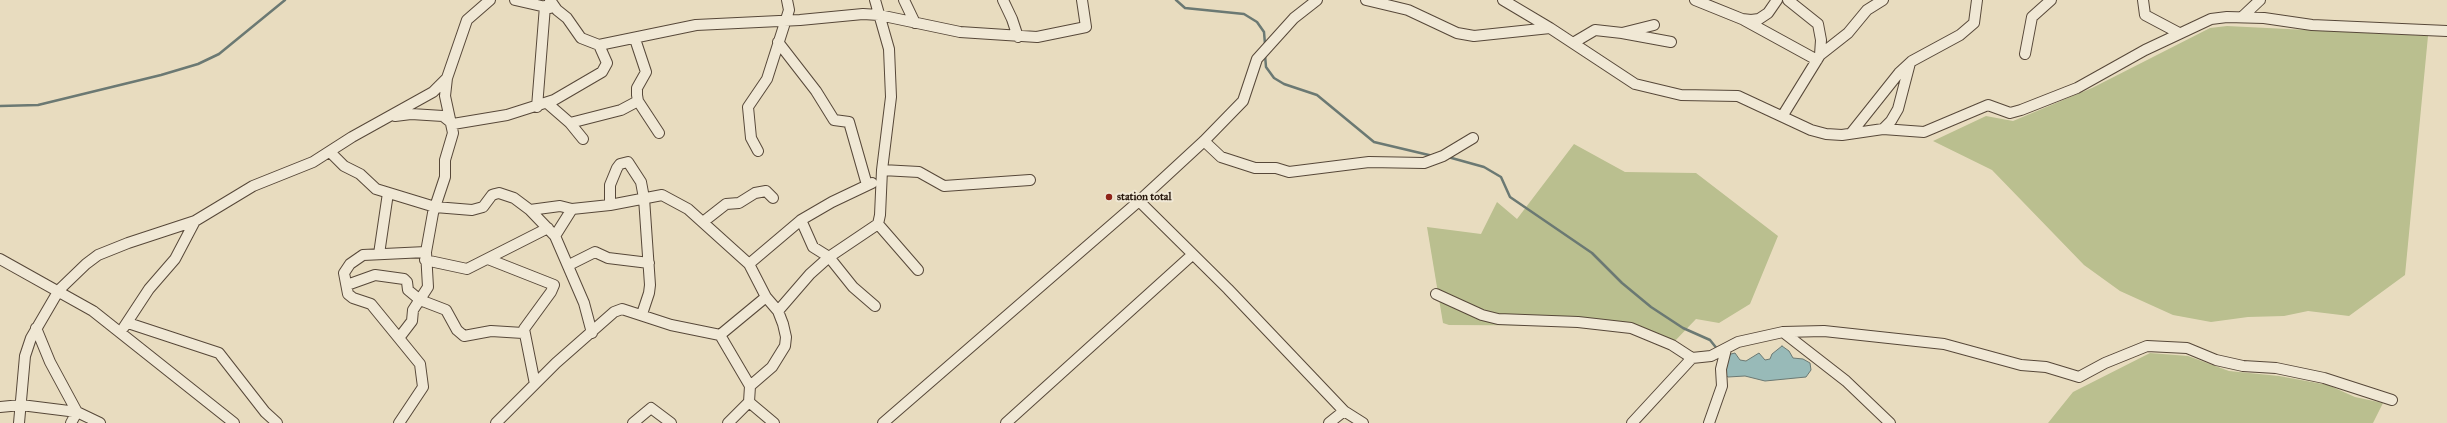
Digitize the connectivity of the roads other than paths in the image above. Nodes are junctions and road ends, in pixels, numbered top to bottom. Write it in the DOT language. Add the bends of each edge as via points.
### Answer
graph roads {
  1 [pos="490,0"];
  2 [pos="515,0"];
  3 [pos="786,0"];
  4 [pos="875,0"];
  5 [pos="904,0"];
  6 [pos="1003,0"];
  7 [pos="1082,0"];
  8 [pos="1317,0"];
  9 [pos="1366,0"];
  10 [pos="1503,0"];
  11 [pos="1694,0"];
  12 [pos="1777,0"];
  13 [pos="1788,0"];
  14 [pos="1883,0"];
  15 [pos="1977,0"];
  16 [pos="2051,0"];
  17 [pos="2143,0"];
  18 [pos="2260,0"];
  19 [pos="547,3"];
  20 [pos="879,15"];
  21 [pos="2242,17"];
  22 [pos="1742,19"];
  23 [pos="784,20"];
  24 [pos="915,23"];
  25 [pos="1654,25"];
  26 [pos="1550,28"];
  27 [pos="2447,31"];
  28 [pos="1622,33"];
  29 [pos="2179,33"];
  30 [pos="1018,37"];
  31 [pos="635,39"];
  32 [pos="778,42"];
  33 [pos="1671,42"];
  34 [pos="1573,43"];
  35 [pos="599,45"];
  36 [pos="2025,54"];
  37 [pos="1819,58"];
  38 [pos="1910,63"];
  39 [pos="447,78"];
  40 [pos="638,101"];
  41 [pos="542,105"];
  42 [pos="1783,115"];
  43 [pos="386,118"];
  44 [pos="570,123"];
  45 [pos="453,124"];
  46 [pos="1884,129"];
  47 [pos="1852,132"];
  48 [pos="659,133"];
  49 [pos="1473,138"];
  50 [pos="583,139"];
  51 [pos="1204,141"];
  52 [pos="758,151"];
  53 [pos="330,152"];
  54 [pos="881,175"];
  55 [pos="1030,180"];
  56 [pos="867,185"];
  57 [pos="388,193"];
  58 [pos="644,198"];
  59 [pos="773,198"];
  60 [pos="1139,201"];
  61 [pos="610,205"];
  62 [pos="435,207"];
  63 [pos="572,209"];
  64 [pos="530,210"];
  65 [pos="801,220"];
  66 [pos="195,221"];
  67 [pos="703,222"];
  68 [pos="878,224"];
  69 [pos="552,232"];
  70 [pos="379,254"];
  71 [pos="1192,255"];
  72 [pos="426,256"];
  73 [pos="829,257"];
  74 [pos="0,259"];
  75 [pos="488,259"];
  76 [pos="649,263"];
  77 [pos="750,264"];
  78 [pos="569,265"];
  79 [pos="918,270"];
  80 [pos="347,285"];
  81 [pos="59,290"];
  82 [pos="1436,294"];
  83 [pos="766,297"];
  84 [pos="420,300"];
  85 [pos="876,306"];
  86 [pos="778,311"];
  87 [pos="642,314"];
  88 [pos="128,323"];
  89 [pos="36,328"];
  90 [pos="120,331"];
  91 [pos="1783,332"];
  92 [pos="523,333"];
  93 [pos="592,333"];
  94 [pos="720,335"];
  95 [pos="399,338"];
  96 [pos="1726,349"];
  97 [pos="1692,358"];
  98 [pos="535,384"];
  99 [pos="750,386"];
  100 [pos="2392,400"];
  101 [pos="749,402"];
  102 [pos="21,405"];
  103 [pos="0,407"];
  104 [pos="1344,411"];
  105 [pos="77,412"];
  106 [pos="20,423"];
  107 [pos="71,423"];
  108 [pos="100,423"];
  109 [pos="234,423"];
  110 [pos="277,423"];
  111 [pos="399,423"];
  112 [pos="496,423"];
  113 [pos="633,423"];
  114 [pos="671,423"];
  115 [pos="728,423"];
  116 [pos="774,423"];
  117 [pos="883,423"];
  118 [pos="1006,423"];
  119 [pos="1329,423"];
  120 [pos="1362,423"];
  121 [pos="1632,423"];
  122 [pos="1709,423"];
  123 [pos="1890,423"];
  1 -- 39 [label="street" via="467,20"];
  2 -- 19 [label="street"];
  3 -- 23 [label="street" via="789,10"];
  4 -- 20 [label="street"];
  5 -- 24 [label="street"];
  6 -- 30 [label="street"];
  7 -- 30 [label="street" via="1086,27 1052,35"];
  8 -- 51 [label="street" via="1294,18 1257,59 1243,101"];
  9 -- 26 [label="street" via="1408,10 1457,33 1474,36"];
  10 -- 26 [label="street"];
  11 -- 22 [label="street"];
  12 -- 22 [label="street" via="1768,13 1759,19"];
  13 -- 37 [label="street" via="1818,24 1821,40"];
  14 -- 37 [label="street" via="1867,10 1848,33"];
  15 -- 38 [label="street" via="1974,23 1960,35"];
  16 -- 36 [label="street" via="2032,16"];
  17 -- 29 [label="street" via="2145,15"];
  18 -- 21 [label="street"];
  19 -- 35 [label="street" via="567,18 581,38"];
  19 -- 41 [label="street"];
  20 -- 23 [label="street"];
  20 -- 24 [label="street"];
  20 -- 54 [label="street" via="889,49 891,97"];
  21 -- 27 [label="street" via="2312,25"];
  21 -- 29 [label="street" via="2211,19"];
  22 -- 37 [label="street"];
  23 -- 31 [label="street" via="696,25"];
  23 -- 32 [label="street"];
  24 -- 30 [label="street" via="960,32"];
  25 -- 28 [label="street"];
  26 -- 34 [label="street"];
  28 -- 33 [label="street"];
  28 -- 34 [label="street" via="1596,30"];
  29 -- 46 [label="street" via="2077,88 2021,110 2010,113 1992,105 1983,106 1924,132"];
  31 -- 35 [label="street"];
  31 -- 40 [label="street" via="646,72 637,88"];
  32 -- 52 [label="street" via="767,79 748,106 752,138"];
  32 -- 56 [label="street" via="816,91 834,120 849,122"];
  34 -- 42 [label="street" via="1635,84 1680,96 1738,96"];
  35 -- 41 [label="street" via="607,63 602,72"];
  37 -- 42 [label="street"];
  38 -- 46 [label="street" via="1898,109"];
  38 -- 47 [label="street" via="1875,101"];
  39 -- 43 [label="street" via="433,92"];
  39 -- 45 [label="street" via="445,96"];
  40 -- 44 [label="street" via="621,110"];
  40 -- 48 [label="street"];
  41 -- 44 [label="street"];
  41 -- 45 [label="street" via="489,119"];
  42 -- 47 [label="street" via="1811,130 1826,134 1842,135"];
  43 -- 45 [label="street" via="421,114 443,116"];
  43 -- 53 [label="street"];
  44 -- 50 [label="street"];
  45 -- 62 [label="street" via="445,160 445,177"];
  46 -- 47 [label="street"];
  49 -- 51 [label="street" via="1443,156 1424,163 1369,162 1289,172 1276,168 1256,168 1221,157"];
  51 -- 60 [label="street"];
  53 -- 57 [label="street" via="344,166 360,174 376,189"];
  53 -- 66 [label="street" via="313,162 253,186"];
  54 -- 55 [label="street" via="918,172 944,186"];
  54 -- 56 [label="street"];
  54 -- 68 [label="street"];
  56 -- 65 [label="street"];
  57 -- 62 [label="street"];
  57 -- 70 [label="street"];
  58 -- 61 [label="street"];
  58 -- 61 [label="street" via="637,174 632,166 624,162 617,168 610,185"];
  58 -- 67 [label="street" via="662,195 675,200"];
  58 -- 76 [label="street"];
  59 -- 67 [label="street" via="766,191 755,193 739,204 726,204"];
  60 -- 71 [label="street"];
  60 -- 117 [label="street"];
  61 -- 63 [label="street"];
  62 -- 64 [label="street" via="472,210 483,207 492,195 500,193 514,198"];
  62 -- 72 [label="street"];
  63 -- 64 [label="street" via="560,206"];
  63 -- 69 [label="street"];
  64 -- 69 [label="street"];
  65 -- 73 [label="street" via="814,247"];
  65 -- 77 [label="street"];
  66 -- 81 [label="street" via="128,242 98,256"];
  66 -- 88 [label="street" via="175,259 150,289"];
  67 -- 77 [label="street"];
  68 -- 73 [label="street"];
  68 -- 79 [label="street"];
  69 -- 75 [label="street"];
  69 -- 78 [label="street" via="561,254"];
  70 -- 72 [label="street"];
  70 -- 80 [label="street" via="363,255 350,264 344,273"];
  71 -- 104 [label="street" via="1228,289"];
  71 -- 118 [label="street"];
  72 -- 75 [label="street" via="467,269"];
  72 -- 84 [label="street" via="428,283"];
  73 -- 85 [label="street" via="853,287"];
  73 -- 86 [label="street" via="810,274"];
  74 -- 81 [label="street"];
  75 -- 92 [label="street" via="554,285 526,323"];
  76 -- 78 [label="street" via="608,258 595,252"];
  76 -- 87 [label="street" via="649,293"];
  77 -- 83 [label="street"];
  78 -- 93 [label="street" via="584,302"];
  80 -- 84 [label="street" via="375,275 404,279 408,290"];
  80 -- 95 [label="street" via="348,294 371,304"];
  81 -- 89 [label="street"];
  81 -- 90 [label="street"];
  82 -- 97 [label="street" via="1482,315 1498,319 1578,322 1631,328 1672,345"];
  83 -- 86 [label="street"];
  83 -- 94 [label="street"];
  84 -- 92 [label="street" via="446,310 464,336 491,331"];
  84 -- 95 [label="street" via="413,310 412,321"];
  86 -- 99 [label="street" via="786,338 785,346 772,368"];
  87 -- 93 [label="street" via="618,310"];
  87 -- 94 [label="street" via="671,325"];
  88 -- 90 [label="street"];
  88 -- 110 [label="street" via="219,353 265,412"];
  89 -- 102 [label="street" via="25,356"];
  89 -- 105 [label="street" via="50,362"];
  90 -- 109 [label="street"];
  91 -- 96 [label="street" via="1738,342"];
  91 -- 100 [label="street" via="1824,331 1944,344 2021,365 2046,367 2078,377 2147,346 2187,348 2216,360 2243,366 2276,368 2324,378"];
  91 -- 123 [label="street" via="1846,381"];
  92 -- 98 [label="street"];
  93 -- 98 [label="street"];
  94 -- 99 [label="street"];
  95 -- 111 [label="street" via="420,364 423,387"];
  96 -- 97 [label="street" via="1712,356"];
  96 -- 122 [label="street" via="1721,369 1722,386"];
  97 -- 121 [label="street"];
  98 -- 112 [label="street"];
  99 -- 101 [label="street"];
  101 -- 115 [label="street"];
  101 -- 116 [label="street"];
  102 -- 103 [label="street"];
  102 -- 105 [label="street"];
  102 -- 106 [label="street"];
  104 -- 119 [label="street"];
  104 -- 120 [label="street"];
  105 -- 107 [label="street"];
  105 -- 108 [label="street"];
  113 -- 114 [label="street" via="651,408"];
}
